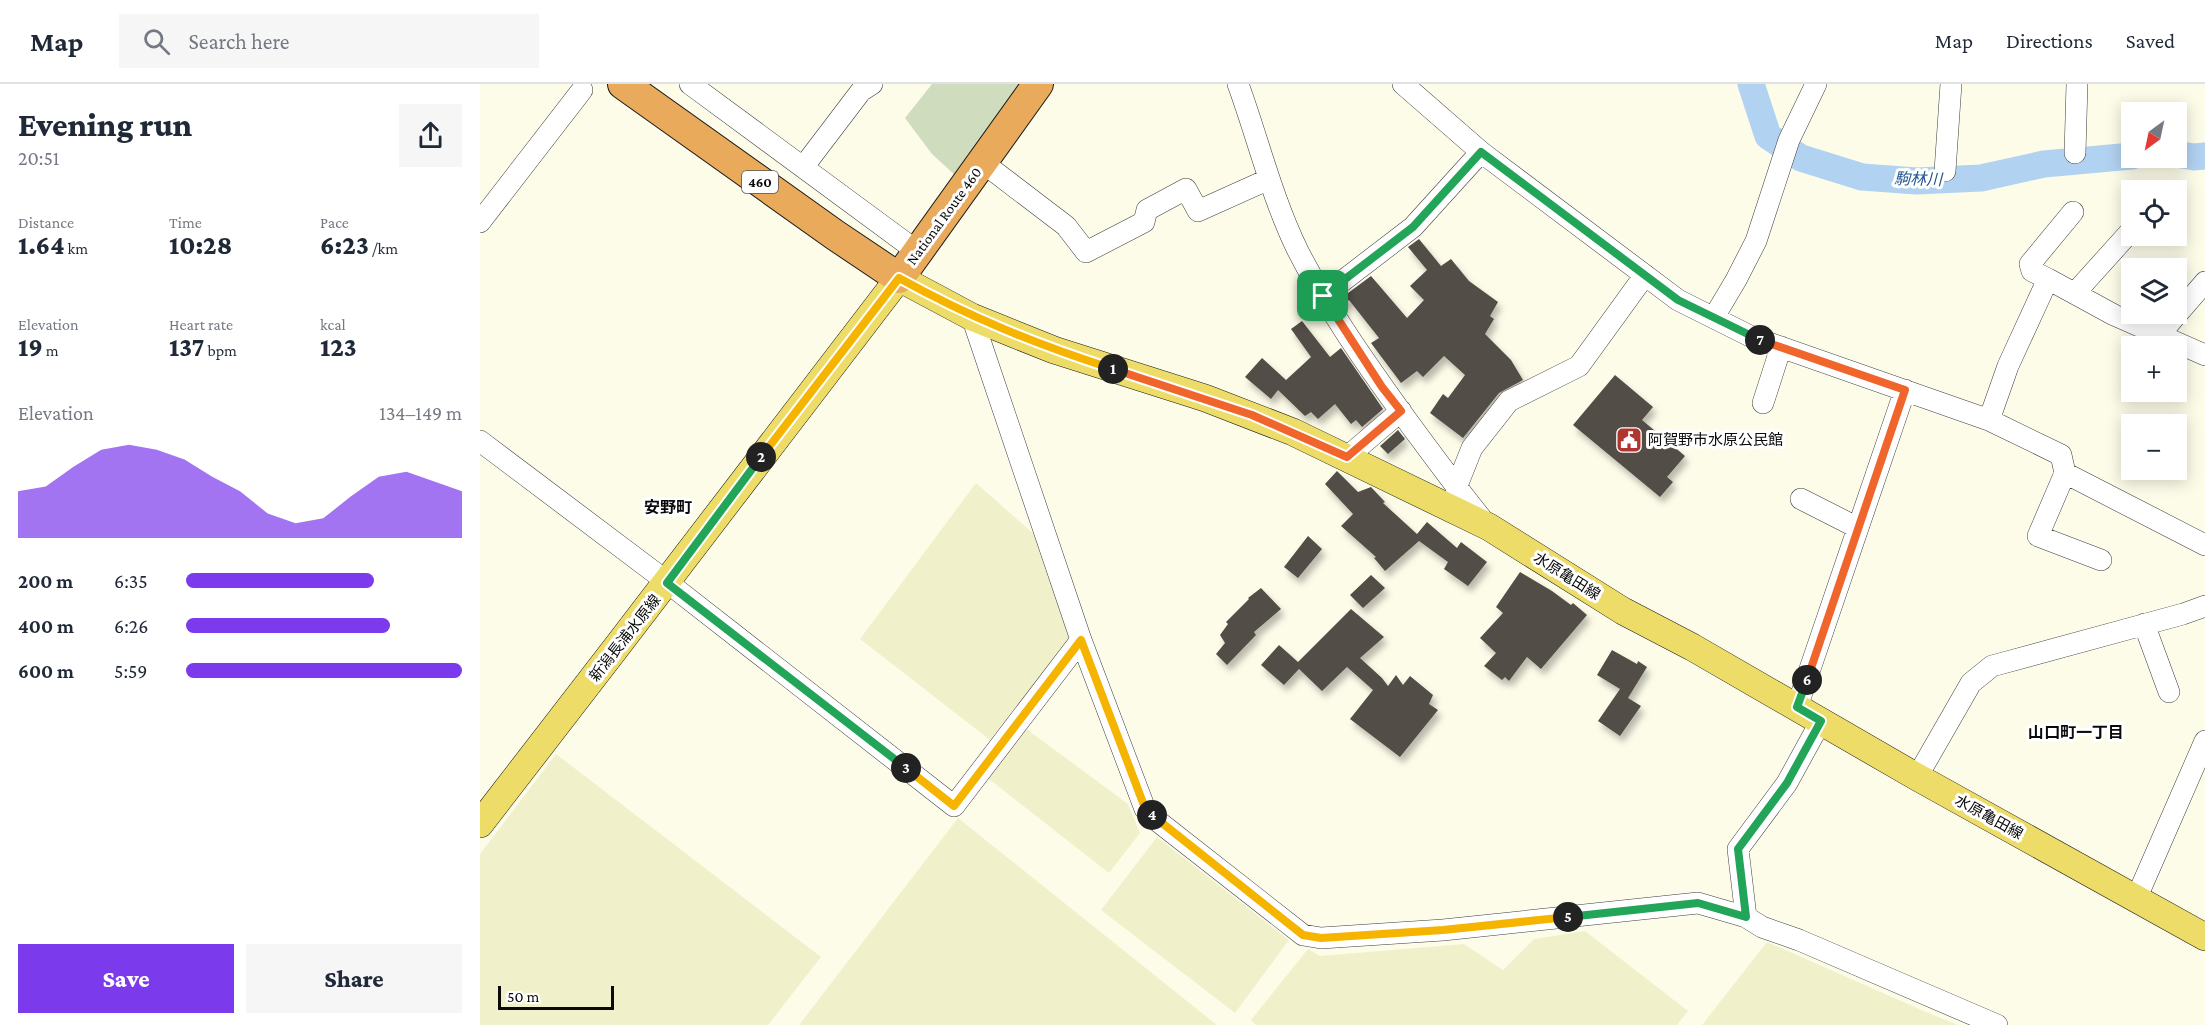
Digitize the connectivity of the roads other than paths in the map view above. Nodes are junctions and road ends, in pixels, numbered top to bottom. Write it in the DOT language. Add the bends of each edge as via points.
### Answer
graph roads {
  1 [pos="623,84"];
  2 [pos="690,84"];
  3 [pos="872,84"];
  4 [pos="1038,84"];
  5 [pos="1238,84"];
  6 [pos="1404,84"];
  7 [pos="1816,84"];
  8 [pos="1951,84"];
  9 [pos="2077,84"];
  10 [pos="582,90"];
  11 [pos="1481,152"];
  12 [pos="2075,153"];
  13 [pos="982,162"];
  14 [pos="804,166"];
  15 [pos="1945,171"];
  16 [pos="1269,179"];
  17 [pos="2073,212"];
  18 [pos="480,222"];
  19 [pos="2121,242"];
  20 [pos="918,252"];
  21 [pos="1645,275"];
  22 [pos="899,278"];
  23 [pos="2048,279"];
  24 [pos="2205,282"];
  25 [pos="2075,293"];
  26 [pos="1323,296"];
  27 [pos="972,317"];
  28 [pos="1714,317"];
  29 [pos="2160,334"];
  30 [pos="1781,347"];
  31 [pos="2205,355"];
  32 [pos="1905,390"];
  33 [pos="1763,403"];
  34 [pos="1401,411"];
  35 [pos="1989,420"];
  36 [pos="480,441"];
  37 [pos="1347,457"];
  38 [pos="2065,473"];
  39 [pos="1456,488"];
  40 [pos="1801,499"];
  41 [pos="1489,527"];
  42 [pos="1858,528"];
  43 [pos="2205,545"];
  44 [pos="2100,560"];
  45 [pos="667,583"];
  46 [pos="2205,606"];
  47 [pos="2144,624"];
  48 [pos="1081,640"];
  49 [pos="2169,692"];
  50 [pos="1797,707"];
  51 [pos="1821,721"];
  52 [pos="2205,741"];
  53 [pos="1917,777"];
  54 [pos="480,824"];
  55 [pos="2136,899"];
  56 [pos="1746,917"];
  57 [pos="2205,937"];
  58 [pos="1997,1025"];
  1 -- 22 [label="highway, National Route 460 / 460"];
  2 -- 14 [label="street"];
  3 -- 14 [label="street" via="861,91"];
  4 -- 13 [label="highway, National Route 460"];
  5 -- 16 [label="street"];
  6 -- 11 [label="street"];
  7 -- 28 [label="street" via="1790,140 1755,241"];
  8 -- 15 [label="street"];
  9 -- 12 [label="street"];
  10 -- 18 [label="street"];
  11 -- 21 [label="street"];
  11 -- 26 [label="street" via="1413,227"];
  13 -- 16 [label="street" via="1066,226 1086,252 1144,222 1147,210 1186,189 1198,211"];
  13 -- 20 [label="highway, National Route 460"];
  14 -- 20 [label="street"];
  16 -- 26 [label="street" via="1298,249"];
  17 -- 23 [label="street" via="2030,264 2032,271"];
  19 -- 25 [label="street"];
  20 -- 22 [label="highway, National Route 460"];
  21 -- 28 [label="street" via="1678,300"];
  21 -- 39 [label="street" via="1579,366 1509,401 1472,448"];
  22 -- 27 [label="main road, 水原亀田線"];
  22 -- 45 [label="main road, 新潟長浦水原線"];
  23 -- 25 [label="street"];
  23 -- 35 [label="street" via="2008,366"];
  24 -- 29 [label="street"];
  25 -- 29 [label="street"];
  26 -- 34 [label="street"];
  27 -- 37 [label="main road, 水原亀田線" via="1054,350 1252,415"];
  27 -- 48 [label="street"];
  28 -- 30 [label="street" via="1752,338"];
  29 -- 31 [label="street"];
  30 -- 32 [label="street"];
  30 -- 33 [label="street"];
  32 -- 35 [label="street"];
  32 -- 42 [label="street"];
  34 -- 37 [label="street"];
  34 -- 39 [label="street"];
  35 -- 38 [label="street" via="2061,455"];
  36 -- 45 [label="street"];
  37 -- 41 [label="main road, 水原亀田線"];
  38 -- 43 [label="street"];
  38 -- 44 [label="street" via="2038,536"];
  39 -- 41 [label="street"];
  40 -- 42 [label="street"];
  41 -- 50 [label="main road, 水原亀田線" via="1623,611"];
  42 -- 50 [label="street"];
  45 -- 48 [label="street" via="954,806"];
  45 -- 54 [label="main road, 新潟長浦水原線"];
  46 -- 47 [label="street"];
  47 -- 49 [label="street"];
  47 -- 53 [label="street" via="1992,666 1971,683"];
  48 -- 56 [label="street" via="1145,808 1303,935 1321,938 1443,930 1698,903"];
  50 -- 51 [label="main road, 水原亀田線"];
  51 -- 53 [label="main road, 水原亀田線"];
  51 -- 56 [label="street" via="1787,783 1738,849"];
  52 -- 55 [label="street"];
  53 -- 55 [label="main road, 水原亀田線"];
  55 -- 57 [label="main road, 水原亀田線"];
  56 -- 58 [label="street"];
}
